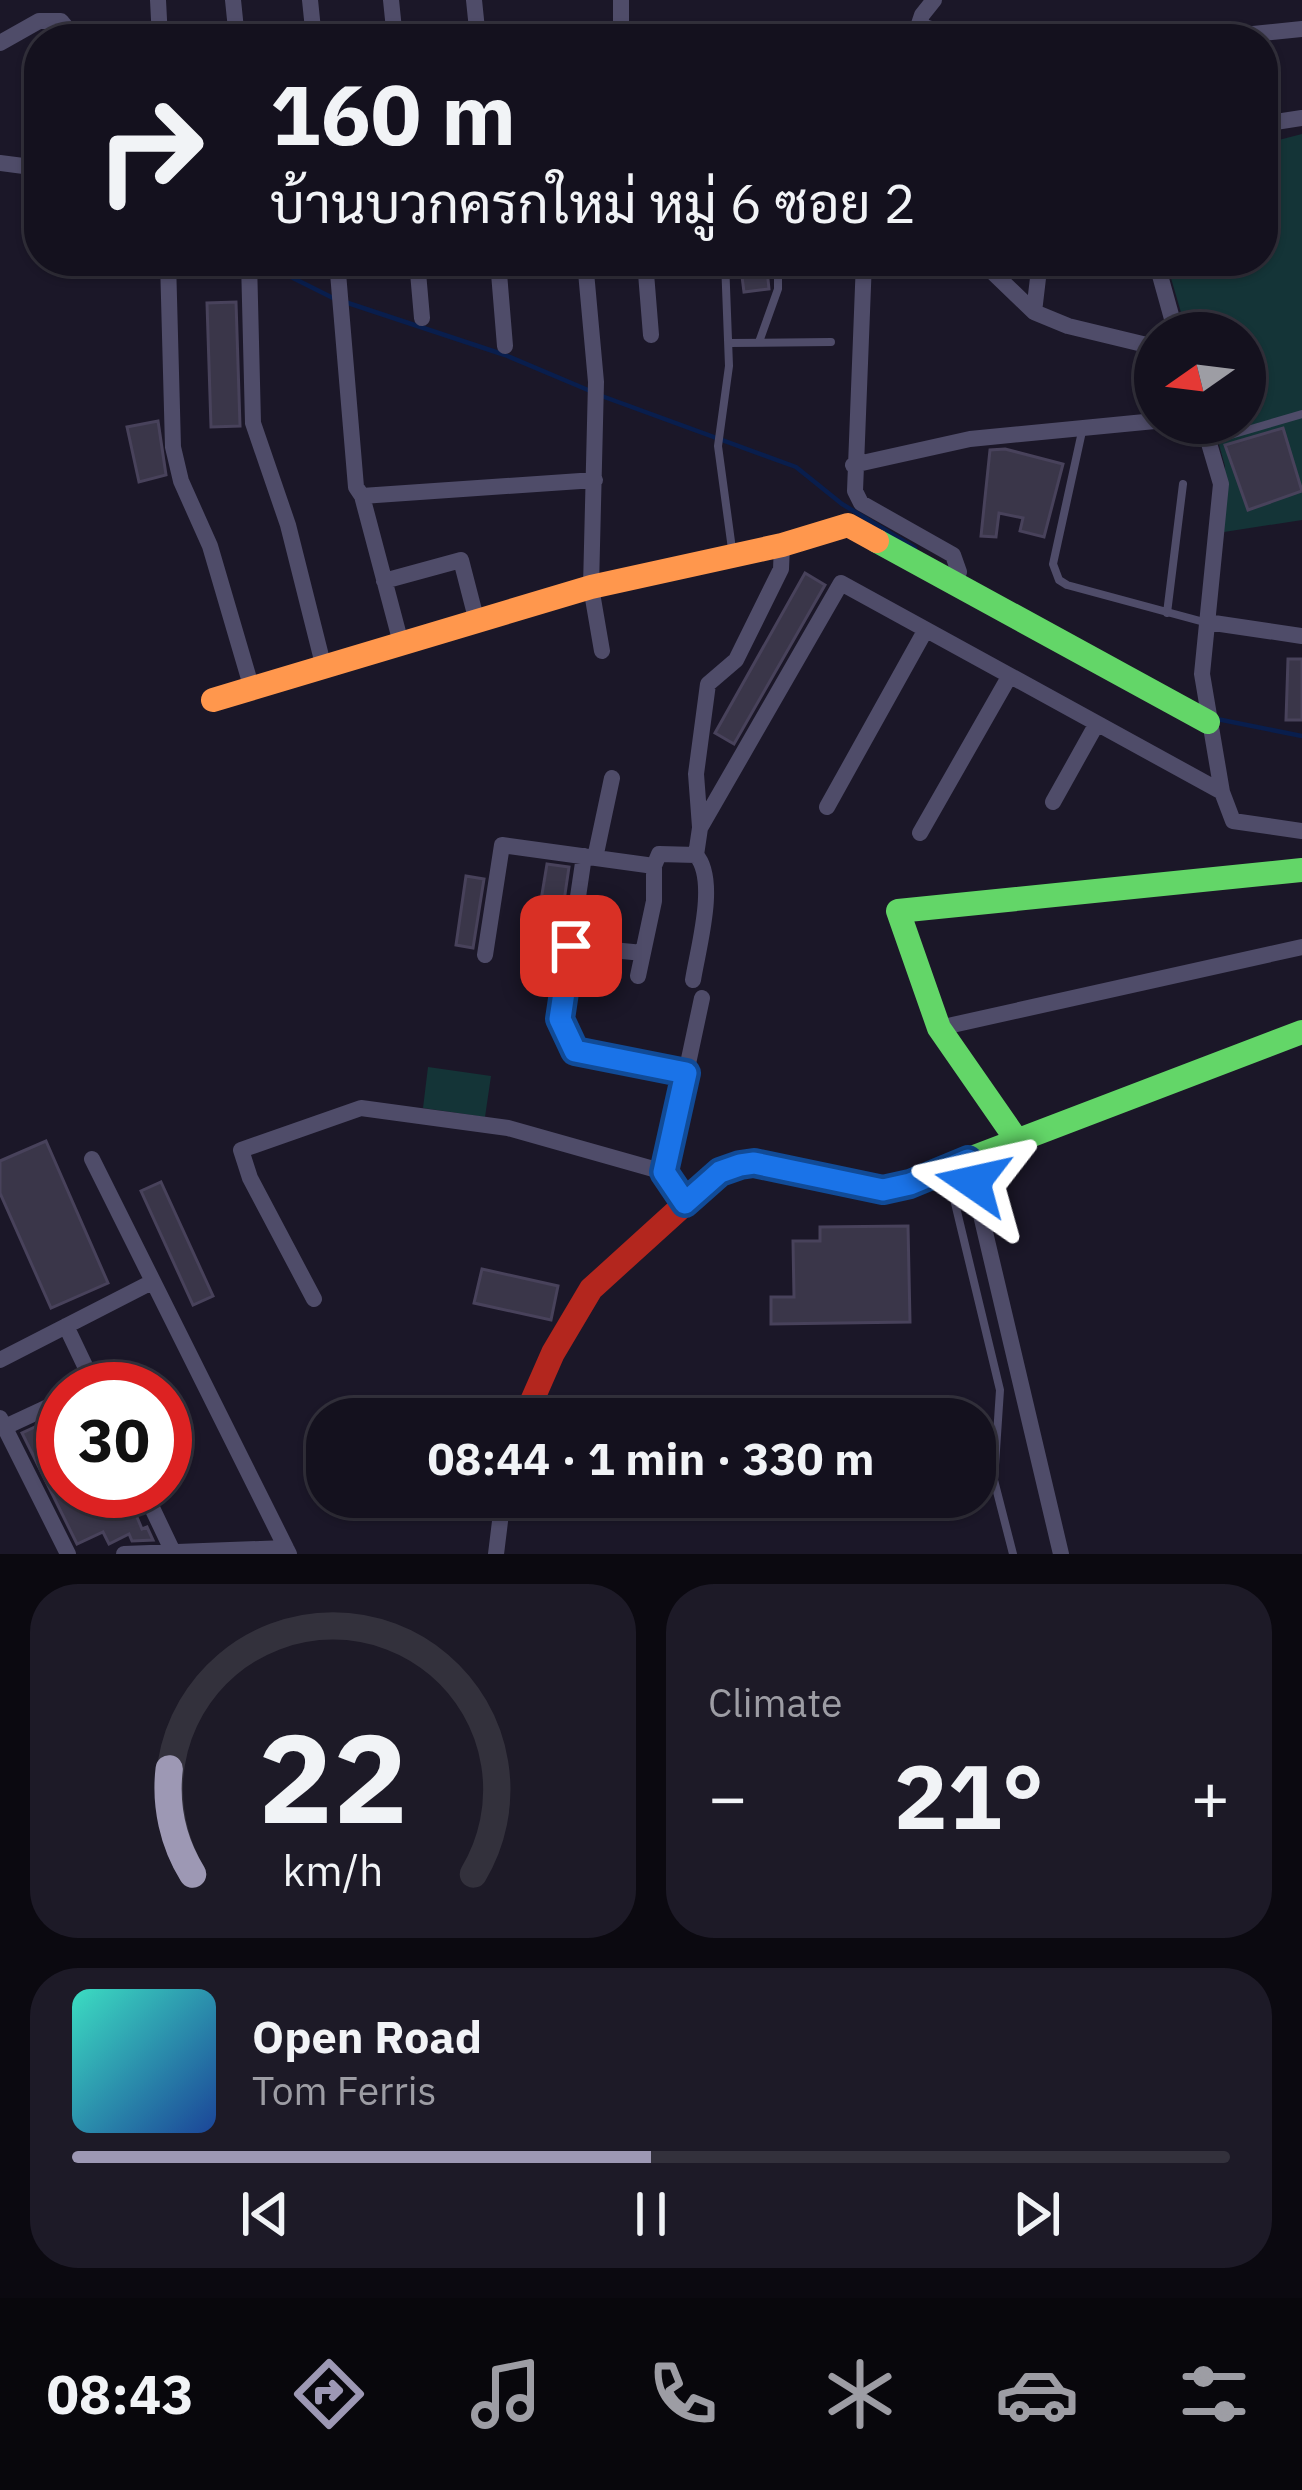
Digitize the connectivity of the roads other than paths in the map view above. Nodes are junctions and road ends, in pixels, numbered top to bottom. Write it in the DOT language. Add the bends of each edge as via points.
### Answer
graph roads {
  1 [pos="34,24"];
  2 [pos="64,24"];
  3 [pos="169,276"];
  4 [pos="249,276"];
  5 [pos="338,276"];
  6 [pos="418,276"];
  7 [pos="499,276"];
  8 [pos="586,276"];
  9 [pos="646,276"];
  10 [pos="726,276"];
  11 [pos="778,276"];
  12 [pos="863,276"];
  13 [pos="997,276"];
  14 [pos="1038,276"];
  15 [pos="1160,276"];
  16 [pos="1034,312"];
  17 [pos="1170,312"];
  18 [pos="422,318"];
  19 [pos="651,335"];
  20 [pos="759,342"];
  21 [pos="831,342"];
  22 [pos="1134,342"];
  23 [pos="728,343"];
  24 [pos="506,346"];
  25 [pos="1302,415"];
  26 [pos="1266,421"];
  27 [pos="1134,422"];
  28 [pos="1083,426"];
  29 [pos="1209,444"];
  30 [pos="854,465"];
  31 [pos="595,480"];
  32 [pos="1183,484"];
  33 [pos="362,496"];
  34 [pos="782,545"];
  35 [pos="733,556"];
  36 [pos="384,581"];
  37 [pos="953,583"];
  38 [pos="591,587"];
  39 [pos="1168,613"];
  40 [pos="477,622"];
  41 [pos="1207,622"];
  42 [pos="926,631"];
  43 [pos="1302,636"];
  44 [pos="402,647"];
  45 [pos="602,651"];
  46 [pos="325,668"];
  47 [pos="1009,676"];
  48 [pos="252,689"];
  49 [pos="213,700"];
  50 [pos="1208,722"];
  51 [pos="1096,724"];
  52 [pos="612,778"];
  53 [pos="1222,792"];
  54 [pos="1053,802"];
  55 [pos="827,807"];
  56 [pos="700,828"];
  57 [pos="1302,831"];
  58 [pos="920,833"];
  59 [pos="696,855"];
  60 [pos="590,857"];
  61 [pos="654,866"];
  62 [pos="1302,870"];
  63 [pos="571,946"];
  64 [pos="1302,947"];
  65 [pos="643,953"];
  66 [pos="485,955"];
  67 [pos="638,976"];
  68 [pos="693,980"];
  69 [pos="702,998"];
  70 [pos="938,1028"];
  71 [pos="1302,1032"];
  72 [pos="686,1073"];
  73 [pos="1016,1139"];
  74 [pos="92,1159"];
  75 [pos="957,1165"];
  76 [pos="664,1172"];
  77 [pos="685,1203"];
  78 [pos="152,1282"];
  79 [pos="314,1299"];
  80 [pos="66,1326"];
  81 [pos="0,1360"];
  82 [pos="81,1362"];
  83 [pos="533,1398"];
  84 [pos="36,1410"];
  85 [pos="2,1423"];
  86 [pos="157,1518"];
  87 [pos="500,1518"];
  88 [pos="287,1551"];
  89 [pos="173,1552"];
  90 [pos="68,1554"];
  91 [pos="124,1554"];
  92 [pos="496,1554"];
  93 [pos="1012,1554"];
  94 [pos="1061,1554"];
  1 -- 2 [label="street"];
  3 -- 48 [label="street" via="173,447"];
  4 -- 46 [label="street" via="253,423"];
  5 -- 33 [label="street"];
  6 -- 18 [label="street"];
  7 -- 24 [label="street"];
  8 -- 31 [label="street"];
  9 -- 19 [label="street"];
  10 -- 23 [label="lane"];
  11 -- 20 [label="lane"];
  12 -- 30 [label="street"];
  13 -- 16 [label="street"];
  14 -- 16 [label="street"];
  15 -- 17 [label="street"];
  16 -- 22 [label="street"];
  20 -- 21 [label="lane"];
  20 -- 23 [label="lane"];
  23 -- 35 [label="lane" via="718,446"];
  25 -- 26 [label="lane"];
  27 -- 28 [label="street"];
  28 -- 30 [label="street"];
  28 -- 39 [label="lane" via="1054,573 1067,585"];
  29 -- 41 [label="street" via="1221,484"];
  30 -- 37 [label="street" via="861,503 952,556 959,572"];
  31 -- 33 [label="street"];
  31 -- 38 [label="street"];
  32 -- 39 [label="lane"];
  33 -- 36 [label="street"];
  34 -- 35 [label="street"];
  34 -- 37 [label="street" via="848,525"];
  34 -- 56 [label="street" via="781,569 736,660 708,684 696,774"];
  35 -- 38 [label="street"];
  36 -- 40 [label="street" via="461,560"];
  36 -- 44 [label="street"];
  37 -- 50 [label="street"];
  38 -- 40 [label="street"];
  38 -- 45 [label="street"];
  39 -- 41 [label="lane"];
  40 -- 44 [label="street"];
  41 -- 43 [label="street"];
  41 -- 50 [label="street"];
  42 -- 47 [label="street"];
  42 -- 55 [label="street"];
  42 -- 56 [label="street" via="841,583"];
  44 -- 46 [label="street"];
  46 -- 48 [label="street"];
  47 -- 51 [label="street"];
  47 -- 58 [label="street"];
  48 -- 49 [label="street"];
  50 -- 53 [label="street"];
  51 -- 53 [label="street"];
  51 -- 54 [label="street"];
  52 -- 60 [label="street"];
  53 -- 57 [label="street" via="1233,821"];
  56 -- 59 [label="street"];
  59 -- 61 [label="street" via="659,854"];
  59 -- 68 [label="street" via="706,890"];
  60 -- 61 [label="street"];
  60 -- 63 [label="street"];
  60 -- 66 [label="street" via="502,845"];
  61 -- 65 [label="street"];
  62 -- 70 [label="street" via="898,911"];
  63 -- 65 [label="street"];
  63 -- 72 [label="street" via="560,1019 575,1051"];
  64 -- 70 [label="street"];
  65 -- 67 [label="street"];
  69 -- 72 [label="street"];
  70 -- 73 [label="street"];
  71 -- 73 [label="street"];
  72 -- 76 [label="street"];
  73 -- 75 [label="street"];
  74 -- 78 [label="street"];
  75 -- 77 [label="street" via="883,1190 754,1163 720,1172"];
  75 -- 93 [label="lane" via="1000,1390 994,1480"];
  75 -- 94 [label="street"];
  76 -- 77 [label="street"];
  76 -- 79 [label="street" via="508,1128 361,1108 242,1150"];
  77 -- 83 [label="street" via="591,1289"];
  78 -- 80 [label="street"];
  78 -- 88 [label="street"];
  80 -- 81 [label="street"];
  80 -- 82 [label="street"];
  84 -- 85 [label="street"];
  85 -- 90 [label="street"];
  86 -- 89 [label="street"];
  87 -- 92 [label="street"];
  88 -- 89 [label="street"];
  89 -- 91 [label="street"];
}
